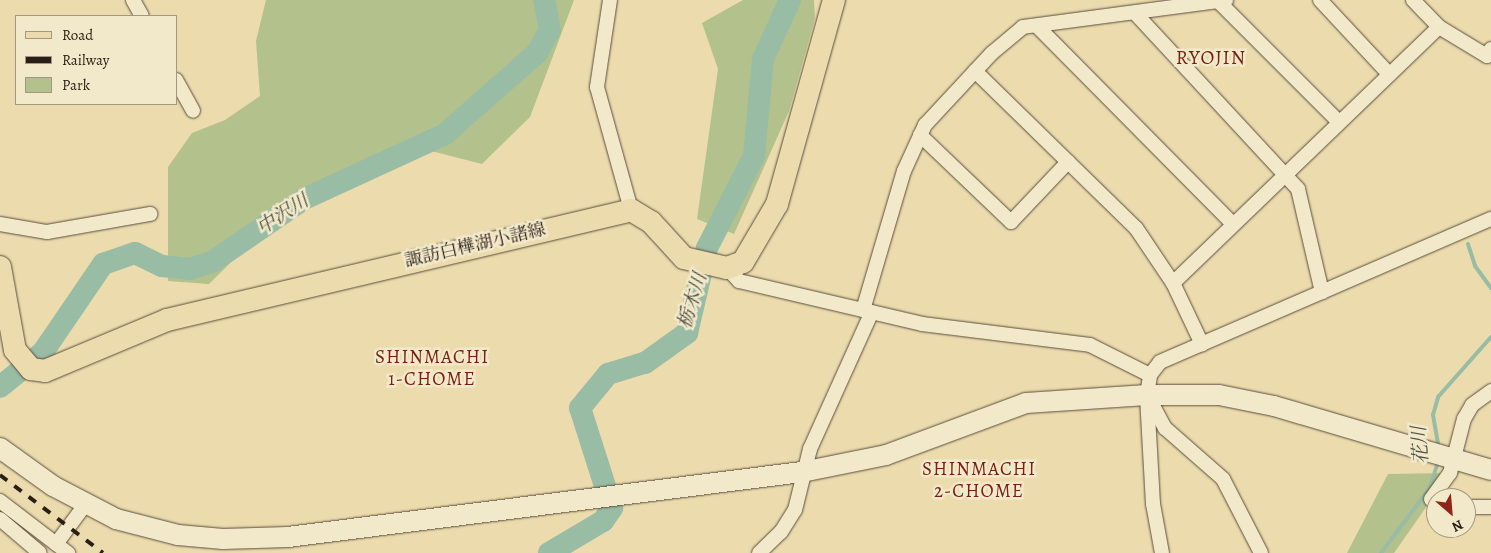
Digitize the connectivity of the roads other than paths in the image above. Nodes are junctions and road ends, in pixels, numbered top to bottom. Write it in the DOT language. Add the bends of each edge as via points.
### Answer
graph roads {
  1 [pos="133,0"];
  2 [pos="610,0"];
  3 [pos="834,0"];
  4 [pos="1320,0"];
  5 [pos="1413,0"];
  6 [pos="1222,1"];
  7 [pos="1135,13"];
  8 [pos="141,15"];
  9 [pos="1037,26"];
  10 [pos="1439,27"];
  11 [pos="1491,49"];
  12 [pos="976,72"];
  13 [pos="1388,73"];
  14 [pos="178,84"];
  15 [pos="193,111"];
  16 [pos="1338,121"];
  17 [pos="920,135"];
  18 [pos="1068,162"];
  19 [pos="1284,172"];
  20 [pos="631,210"];
  21 [pos="150,214"];
  22 [pos="1491,219"];
  23 [pos="1232,223"];
  24 [pos="0,224"];
  25 [pos="0,267"];
  26 [pos="727,268"];
  27 [pos="1173,283"];
  28 [pos="1322,292"];
  29 [pos="868,311"];
  30 [pos="1202,344"];
  31 [pos="1150,375"];
  32 [pos="1491,391"];
  33 [pos="1147,395"];
  34 [pos="0,448"];
  35 [pos="1449,457"];
  36 [pos="1491,470"];
  37 [pos="802,472"];
  38 [pos="1442,488"];
  39 [pos="0,501"];
  40 [pos="85,505"];
  41 [pos="1476,507"];
  42 [pos="1491,507"];
  43 [pos="0,519"];
  44 [pos="56,544"];
  45 [pos="32,550"];
  46 [pos="68,553"];
  47 [pos="759,553"];
  48 [pos="1162,553"];
  49 [pos="1261,553"];
  1 -- 8 [label="street"];
  2 -- 20 [label="street" via="597,87"];
  3 -- 26 [label="main road" via="777,204 743,262"];
  4 -- 13 [label="street"];
  5 -- 10 [label="street"];
  6 -- 7 [label="street"];
  6 -- 16 [label="street"];
  7 -- 9 [label="street"];
  7 -- 19 [label="street"];
  9 -- 12 [label="street" via="1024,27"];
  9 -- 23 [label="street"];
  10 -- 11 [label="street" via="1488,56"];
  10 -- 13 [label="street"];
  12 -- 17 [label="street"];
  12 -- 18 [label="street"];
  13 -- 16 [label="street"];
  14 -- 15 [label="street"];
  16 -- 19 [label="street"];
  17 -- 18 [label="street" via="1011,222"];
  17 -- 29 [label="street" via="892,208"];
  18 -- 27 [label="street" via="1136,228"];
  19 -- 23 [label="street"];
  19 -- 28 [label="street" via="1298,189"];
  20 -- 25 [label="main road, 諏訪白樺湖小諸線" via="167,320 45,371 31,370 15,350"];
  20 -- 26 [label="main road" via="651,222 684,258"];
  21 -- 24 [label="street" via="47,232"];
  22 -- 28 [label="street"];
  23 -- 27 [label="street"];
  26 -- 29 [label="street" via="739,281"];
  27 -- 30 [label="street"];
  28 -- 30 [label="street"];
  29 -- 31 [label="street" via="966,333 1012,333 1090,345"];
  29 -- 37 [label="street"];
  30 -- 31 [label="street" via="1160,362"];
  31 -- 33 [label="street"];
  32 -- 35 [label="street" via="1472,405"];
  33 -- 35 [label="street" via="1219,396 1265,404"];
  33 -- 37 [label="street" via="1026,403 886,455"];
  33 -- 48 [label="street" via="1153,504"];
  33 -- 49 [label="street" via="1165,428 1223,479"];
  34 -- 40 [label="street"];
  35 -- 36 [label="street"];
  35 -- 38 [label="street"];
  37 -- 40 [label="street" via="254,539 178,535"];
  37 -- 47 [label="street" via="789,522"];
  39 -- 44 [label="street"];
  40 -- 44 [label="street"];
  41 -- 42 [label="street"];
  43 -- 45 [label="street"];
  44 -- 46 [label="street"];
}
